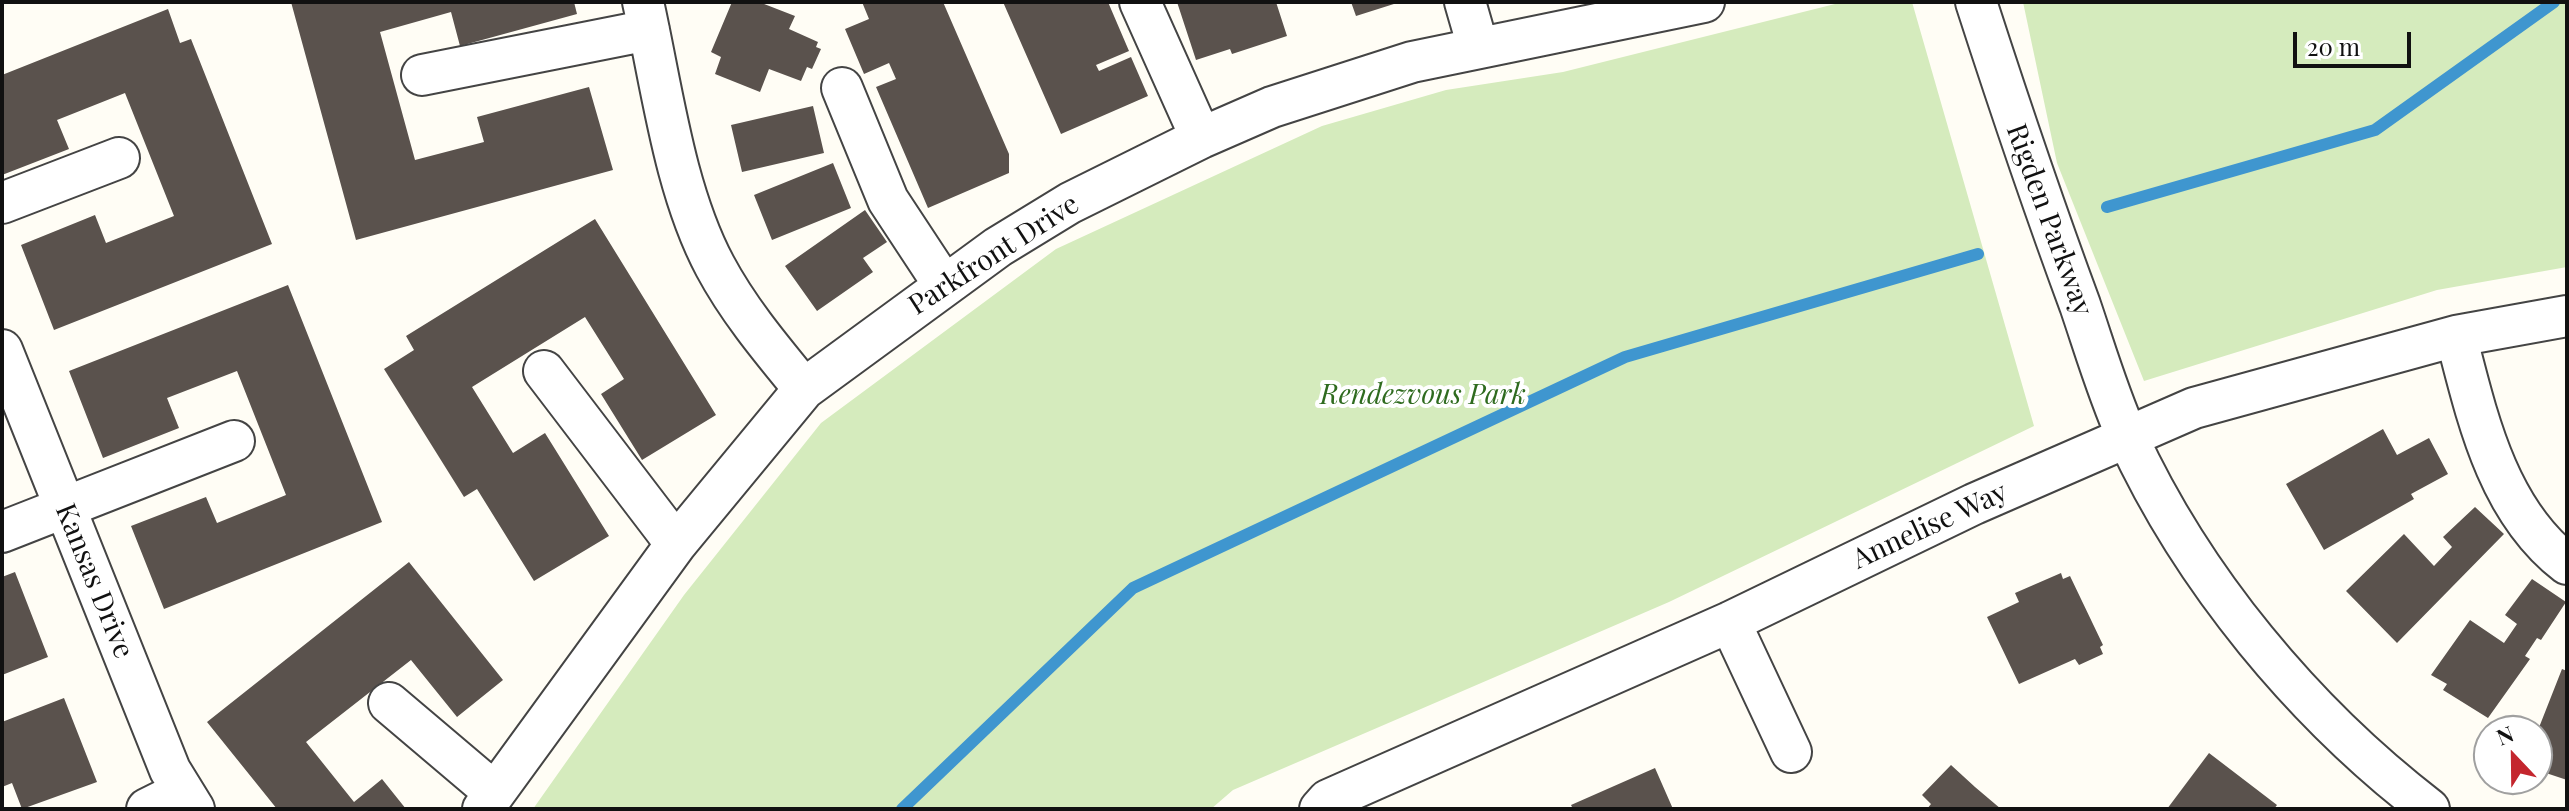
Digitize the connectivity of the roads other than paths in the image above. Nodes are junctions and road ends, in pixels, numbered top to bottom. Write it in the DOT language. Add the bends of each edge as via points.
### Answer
graph roads {
  1 [pos="1140,2"];
  2 [pos="1465,2"];
  3 [pos="1704,2"];
  4 [pos="1976,2"];
  5 [pos="646,16"];
  6 [pos="1478,47"];
  7 [pos="422,75"];
  8 [pos="842,88"];
  9 [pos="1201,138"];
  10 [pos="119,158"];
  11 [pos="2,203"];
  12 [pos="944,285"];
  13 [pos="2567,316"];
  14 [pos="2456,336"];
  15 [pos="2,350"];
  16 [pos="544,371"];
  17 [pos="804,389"];
  18 [pos="2127,436"];
  19 [pos="234,441"];
  20 [pos="65,507"];
  21 [pos="2,532"];
  22 [pos="676,544"];
  23 [pos="2567,564"];
  24 [pos="1730,622"];
  25 [pos="389,703"];
  26 [pos="1791,752"];
  27 [pos="188,800"];
  28 [pos="489,800"];
  29 [pos="147,809"];
  30 [pos="1320,809"];
  31 [pos="2429,809"];
  1 -- 9 [label="street"];
  2 -- 6 [label="street"];
  3 -- 6 [label="street, Parkfront Drive"];
  4 -- 18 [label="street, Rigden Parkway"];
  5 -- 7 [label="street"];
  5 -- 17 [label="street" via="689,202 715,265 755,329"];
  6 -- 9 [label="street, Parkfront Drive" via="1341,84"];
  8 -- 12 [label="street" via="888,200"];
  9 -- 12 [label="street, Parkfront Drive" via="1070,203"];
  10 -- 11 [label="street"];
  12 -- 17 [label="street, Parkfront Drive"];
  13 -- 14 [label="street, Annelise Way"];
  14 -- 18 [label="street, Annelise Way" via="2194,408"];
  14 -- 23 [label="street" via="2490,456 2513,502"];
  15 -- 20 [label="street, Kansas Drive"];
  16 -- 22 [label="street"];
  17 -- 22 [label="street, Parkfront Drive"];
  18 -- 24 [label="street, Annelise Way"];
  18 -- 31 [label="street, Rigden Parkway" via="2184,543 2267,654 2382,774"];
  19 -- 20 [label="street"];
  20 -- 21 [label="street"];
  20 -- 27 [label="street, Kansas Drive" via="170,770"];
  22 -- 28 [label="street, Parkfront Drive"];
  24 -- 26 [label="street"];
  24 -- 30 [label="street, Annelise Way" via="1328,800"];
  25 -- 28 [label="street"];
  27 -- 29 [label="street"];
}
